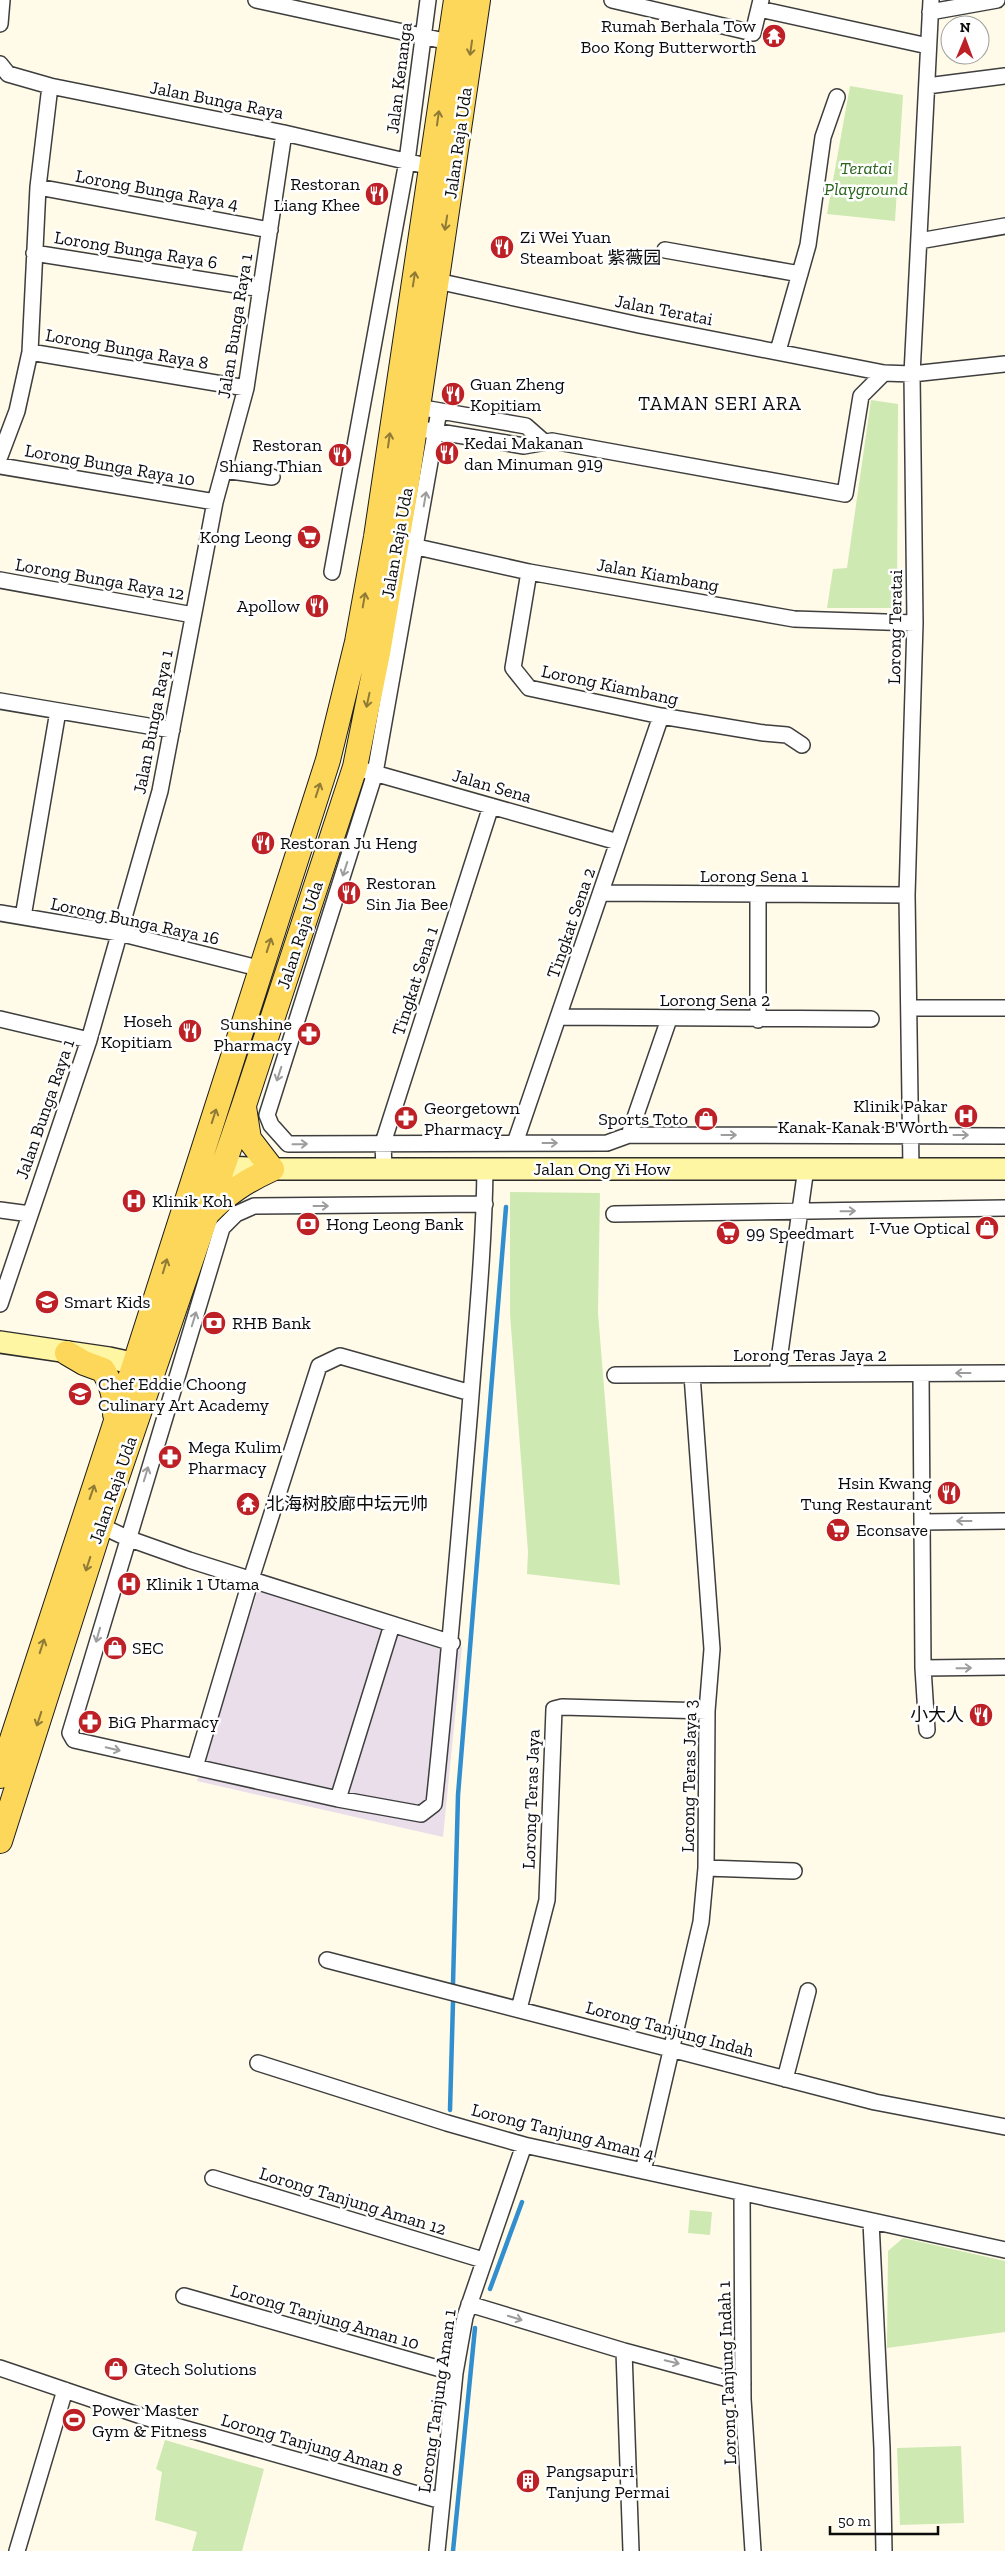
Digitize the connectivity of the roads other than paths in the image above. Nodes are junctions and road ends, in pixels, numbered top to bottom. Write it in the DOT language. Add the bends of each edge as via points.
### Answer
graph roads {
  1 [pos="2,0"];
  2 [pos="256,0"];
  3 [pos="428,0"];
  4 [pos="456,0"];
  5 [pos="478,0"];
  6 [pos="612,0"];
  7 [pos="997,0"];
  8 [pos="760,4"];
  9 [pos="931,6"];
  10 [pos="0,24"];
  11 [pos="423,36"];
  12 [pos="450,42"];
  13 [pos="928,46"];
  14 [pos="0,64"];
  15 [pos="1005,76"];
  16 [pos="50,86"];
  17 [pos="926,86"];
  18 [pos="837,97"];
  19 [pos="284,133"];
  20 [pos="407,161"];
  21 [pos="431,167"];
  22 [pos="38,187"];
  23 [pos="1005,226"];
  24 [pos="270,230"];
  25 [pos="919,241"];
  26 [pos="666,250"];
  27 [pos="34,253"];
  28 [pos="800,274"];
  29 [pos="437,281"];
  30 [pos="261,289"];
  31 [pos="778,351"];
  32 [pos="30,352"];
  33 [pos="1005,364"];
  34 [pos="884,373"];
  35 [pos="912,374"];
  36 [pos="246,388"];
  37 [pos="428,419"];
  38 [pos="544,441"];
  39 [pos="0,456"];
  40 [pos="0,466"];
  41 [pos="224,470"];
  42 [pos="272,478"];
  43 [pos="215,502"];
  44 [pos="407,545"];
  45 [pos="332,572"];
  46 [pos="529,572"];
  47 [pos="0,580"];
  48 [pos="193,615"];
  49 [pos="915,622"];
  50 [pos="367,650"];
  51 [pos="0,702"];
  52 [pos="58,711"];
  53 [pos="661,716"];
  54 [pos="172,730"];
  55 [pos="802,745"];
  56 [pos="365,770"];
  57 [pos="491,806"];
  58 [pos="618,842"];
  59 [pos="601,893"];
  60 [pos="758,894"];
  61 [pos="907,895"];
  62 [pos="0,913"];
  63 [pos="23,917"];
  64 [pos="119,933"];
  65 [pos="262,969"];
  66 [pos="910,1008"];
  67 [pos="1005,1008"];
  68 [pos="558,1017"];
  69 [pos="0,1019"];
  70 [pos="669,1019"];
  71 [pos="871,1019"];
  72 [pos="758,1020"];
  73 [pos="88,1040"];
  74 [pos="244,1106"];
  75 [pos="267,1115"];
  76 [pos="629,1134"];
  77 [pos="910,1135"];
  78 [pos="1005,1136"];
  79 [pos="383,1143"];
  80 [pos="606,1143"];
  81 [pos="516,1144"];
  82 [pos="199,1162"];
  83 [pos="222,1167"];
  84 [pos="606,1168"];
  85 [pos="806,1168"];
  86 [pos="911,1168"];
  87 [pos="1005,1168"];
  88 [pos="272,1169"];
  89 [pos="384,1169"];
  90 [pos="485,1169"];
  91 [pos="485,1204"];
  92 [pos="1005,1208"];
  93 [pos="0,1210"];
  94 [pos="799,1212"];
  95 [pos="30,1214"];
  96 [pos="614,1214"];
  97 [pos="204,1217"];
  98 [pos="0,1304"];
  99 [pos="0,1342"];
  100 [pos="67,1353"];
  101 [pos="145,1366"];
  102 [pos="1005,1373"];
  103 [pos="777,1374"];
  104 [pos="921,1374"];
  105 [pos="615,1375"];
  106 [pos="692,1375"];
  107 [pos="471,1393"];
  108 [pos="115,1423"];
  109 [pos="92,1521"];
  110 [pos="1005,1521"];
  111 [pos="922,1522"];
  112 [pos="127,1538"];
  113 [pos="251,1579"];
  114 [pos="392,1625"];
  115 [pos="452,1643"];
  116 [pos="1005,1667"];
  117 [pos="924,1668"];
  118 [pos="707,1711"];
  119 [pos="927,1730"];
  120 [pos="195,1767"];
  121 [pos="0,1776"];
  122 [pos="338,1799"];
  123 [pos="0,1841"];
  124 [pos="706,1868"];
  125 [pos="794,1871"];
  126 [pos="327,1960"];
  127 [pos="808,1991"];
  128 [pos="519,2009"];
  129 [pos="672,2050"];
  130 [pos="258,2063"];
  131 [pos="784,2079"];
  132 [pos="1005,2127"];
  133 [pos="524,2145"];
  134 [pos="643,2171"];
  135 [pos="212,2178"];
  136 [pos="742,2193"];
  137 [pos="867,2221"];
  138 [pos="1005,2250"];
  139 [pos="483,2260"];
  140 [pos="184,2296"];
  141 [pos="469,2304"];
  142 [pos="624,2350"];
  143 [pos="0,2368"];
  144 [pos="456,2373"];
  145 [pos="743,2383"];
  146 [pos="65,2390"];
  147 [pos="442,2501"];
  148 [pos="17,2551"];
  149 [pos="437,2551"];
  150 [pos="631,2551"];
  151 [pos="753,2551"];
  152 [pos="884,2551"];
  1 -- 10 [label="street"];
  2 -- 11 [label="street"];
  3 -- 11 [label="street, Jalan Kenanga"];
  4 -- 12 [label="main road, Jalan Raja Uda"];
  5 -- 29 [label="main road, Jalan Raja Uda, one-way"];
  6 -- 8 [label="street" via="753,33"];
  7 -- 9 [label="street"];
  8 -- 13 [label="street"];
  9 -- 13 [label="street, Lorong Teratai"];
  11 -- 12 [label="street"];
  11 -- 20 [label="street, Jalan Kenanga"];
  21 -- 12 [label="main road, Jalan Raja Uda, one-way"];
  13 -- 17 [label="street, Lorong Teratai"];
  14 -- 16 [label="street, Jalan Bunga Raya" via="8,74"];
  15 -- 17 [label="street"];
  16 -- 19 [label="street, Jalan Bunga Raya"];
  16 -- 22 [label="street"];
  17 -- 25 [label="street, Lorong Teratai"];
  18 -- 28 [label="street" via="824,137 808,245"];
  19 -- 20 [label="street, Jalan Bunga Raya"];
  19 -- 24 [label="street, Jalan Bunga Raya 1"];
  20 -- 21 [label="street, Jalan Bunga Raya"];
  20 -- 45 [label="street, Jalan Kenanga"];
  50 -- 21 [label="main road, Jalan Raja Uda, one-way" via="376,537"];
  22 -- 24 [label="street, Lorong Bunga Raya 4"];
  22 -- 27 [label="street"];
  23 -- 25 [label="street"];
  24 -- 30 [label="street, Jalan Bunga Raya 1"];
  25 -- 35 [label="street, Lorong Teratai"];
  26 -- 28 [label="street"];
  27 -- 30 [label="street, Lorong Bunga Raya 6"];
  27 -- 32 [label="street"];
  28 -- 31 [label="street"];
  29 -- 31 [label="street, Jalan Teratai"];
  29 -- 37 [label="main road, Jalan Raja Uda"];
  30 -- 36 [label="street, Jalan Bunga Raya 1"];
  31 -- 34 [label="street, Jalan Teratai"];
  32 -- 36 [label="street, Lorong Bunga Raya 8"];
  32 -- 39 [label="street" via="17,411"];
  33 -- 35 [label="street, Jalan Teratai"];
  34 -- 35 [label="street, Jalan Teratai"];
  34 -- 38 [label="street" via="861,396 845,494"];
  35 -- 49 [label="street, Lorong Teratai"];
  36 -- 41 [label="street, Jalan Bunga Raya 1"];
  37 -- 38 [label="street" via="524,446"];
  37 -- 38 [label="street" via="526,426"];
  37 -- 44 [label="main road, Jalan Raja Uda"];
  40 -- 43 [label="street, Lorong Bunga Raya 10"];
  41 -- 42 [label="street"];
  41 -- 43 [label="street, Jalan Bunga Raya 1"];
  43 -- 48 [label="street, Jalan Bunga Raya 1"];
  44 -- 46 [label="street, Jalan Kiambang"];
  44 -- 50 [label="main road, Jalan Raja Uda"];
  44 -- 56 [label="street, Jalan Raja Uda"];
  46 -- 49 [label="street, Jalan Kiambang" via="794,619"];
  46 -- 53 [label="street, Lorong Kiambang" via="513,668 529,688"];
  47 -- 48 [label="street, Lorong Bunga Raya 12"];
  48 -- 54 [label="street, Jalan Bunga Raya 1"];
  49 -- 61 [label="street, Lorong Teratai"];
  50 -- 56 [label="main road, Jalan Raja Uda, one-way"];
  65 -- 50 [label="main road, Jalan Raja Uda, one-way" via="328,760"];
  51 -- 52 [label="street"];
  52 -- 54 [label="street"];
  52 -- 63 [label="street"];
  53 -- 55 [label="street, Lorong Kiambang" via="787,735"];
  53 -- 58 [label="street, Tingkat Sena 2"];
  54 -- 64 [label="street, Jalan Bunga Raya 1" via="160,791"];
  56 -- 57 [label="street, Jalan Sena"];
  56 -- 74 [label="main road, Jalan Raja Uda"];
  56 -- 75 [label="street, Jalan Raja Uda, one-way"];
  57 -- 58 [label="street, Jalan Sena"];
  57 -- 79 [label="street, Tingkat Sena 1"];
  58 -- 59 [label="street, Tingkat Sena 2"];
  59 -- 60 [label="street, Lorong Sena 1"];
  59 -- 68 [label="street, Tingkat Sena 2"];
  60 -- 61 [label="street, Lorong Sena 1"];
  60 -- 72 [label="street"];
  61 -- 66 [label="street, Lorong Teratai"];
  62 -- 63 [label="street, Lorong Bunga Raya 16"];
  63 -- 64 [label="street, Lorong Bunga Raya 16"];
  64 -- 65 [label="street, Lorong Bunga Raya 16"];
  64 -- 73 [label="street, Jalan Bunga Raya 1"];
  82 -- 65 [label="main road, Jalan Raja Uda, one-way"];
  66 -- 67 [label="street"];
  66 -- 77 [label="street, Lorong Teratai"];
  68 -- 70 [label="street, Lorong Sena 2"];
  68 -- 81 [label="street, Tingkat Sena 2"];
  69 -- 73 [label="street"];
  70 -- 72 [label="street, Lorong Sena 2"];
  70 -- 76 [label="street"];
  71 -- 72 [label="street, Lorong Sena 2"];
  73 -- 95 [label="street, Jalan Bunga Raya 1"];
  74 -- 83 [label="main road, Jalan Raja Uda"];
  74 -- 88 [label="main road" via="249,1139"];
  75 -- 79 [label="street, Jalan Ong Yi How, one-way" via="271,1126 288,1144"];
  76 -- 77 [label="street, Jalan Ong Yi How, one-way"];
  76 -- 80 [label="street, Jalan Ong Yi How"];
  77 -- 78 [label="street, Jalan Ong Yi How, one-way"];
  77 -- 86 [label="street, Lorong Teratai"];
  79 -- 81 [label="street, Jalan Ong Yi How"];
  79 -- 89 [label="street, Tingkat Sena 1"];
  81 -- 80 [label="street, Jalan Ong Yi How, one-way"];
  80 -- 84 [label="street"];
  82 -- 83 [label="main road, Jalan Ong Yi How"];
  101 -- 82 [label="main road, Jalan Raja Uda, one-way"];
  83 -- 88 [label="main road, Jalan Ong Yi How"];
  83 -- 97 [label="main road, Jalan Raja Uda"];
  84 -- 85 [label="main road, Jalan Ong Yi How"];
  84 -- 90 [label="main road, Jalan Ong Yi How"];
  85 -- 86 [label="main road, Jalan Ong Yi How"];
  85 -- 94 [label="street"];
  86 -- 87 [label="main road, Jalan Ong Yi How"];
  88 -- 89 [label="main road, Jalan Ong Yi How"];
  88 -- 97 [label="main road" via="242,1183"];
  89 -- 90 [label="main road, Jalan Ong Yi How"];
  90 -- 91 [label="street"];
  91 -- 107 [label="street"];
  112 -- 91 [label="street, one-way" via="222,1228 236,1214 254,1206"];
  94 -- 92 [label="street, one-way"];
  93 -- 95 [label="street"];
  94 -- 96 [label="street"];
  94 -- 103 [label="street"];
  95 -- 98 [label="street, Jalan Bunga Raya 1"];
  97 -- 101 [label="main road, Jalan Raja Uda"];
  99 -- 100 [label="main road"];
  100 -- 101 [label="main road"];
  100 -- 108 [label="main road" via="84,1364 103,1370 115,1400"];
  101 -- 108 [label="main road, Jalan Raja Uda"];
  101 -- 109 [label="main road, Jalan Raja Uda"];
  102 -- 104 [label="street, Lorong Teras Jaya 2, one-way"];
  103 -- 104 [label="street, Lorong Teras Jaya 2"];
  103 -- 106 [label="street, Lorong Teras Jaya 2"];
  104 -- 111 [label="street"];
  105 -- 106 [label="street, Lorong Teras Jaya 2"];
  106 -- 118 [label="street, Lorong Teras Jaya 3" via="712,1649"];
  107 -- 113 [label="street" via="340,1356 319,1366"];
  107 -- 115 [label="street"];
  109 -- 108 [label="main road, Jalan Raja Uda, one-way"];
  109 -- 112 [label="street"];
  121 -- 109 [label="main road, Jalan Raja Uda, one-way"];
  109 -- 123 [label="main road, Jalan Raja Uda, one-way"];
  110 -- 111 [label="street, one-way"];
  111 -- 117 [label="street"];
  112 -- 113 [label="street"];
  112 -- 120 [label="street, one-way" via="70,1733 74,1740"];
  113 -- 114 [label="street"];
  113 -- 120 [label="street"];
  114 -- 115 [label="street"];
  114 -- 122 [label="street"];
  115 -- 122 [label="street" via="434,1804 421,1814"];
  117 -- 116 [label="street, one-way"];
  117 -- 119 [label="street"];
  118 -- 124 [label="street, Lorong Teras Jaya 3"];
  118 -- 128 [label="street, Lorong Teras Jaya" via="554,1709 547,1900"];
  120 -- 122 [label="street"];
  124 -- 125 [label="street"];
  124 -- 129 [label="street, Lorong Teras Jaya 3" via="701,1922"];
  126 -- 128 [label="street, Lorong Tanjung Indah"];
  127 -- 131 [label="street"];
  128 -- 129 [label="street, Lorong Tanjung Indah"];
  129 -- 131 [label="street, Lorong Tanjung Indah"];
  129 -- 134 [label="street, Lorong Teras Jaya 3"];
  130 -- 133 [label="street, Lorong Tanjung Aman 4"];
  131 -- 132 [label="street, Lorong Tanjung Indah" via="875,2102"];
  133 -- 134 [label="street, Lorong Tanjung Aman 4"];
  133 -- 139 [label="street, Lorong Tanjung Aman 1"];
  134 -- 136 [label="street, Lorong Tanjung Aman 4"];
  135 -- 139 [label="street, Lorong Tanjung Aman 12"];
  136 -- 137 [label="street, Lorong Tanjung Aman 4"];
  136 -- 145 [label="street, Lorong Tanjung Indah 1"];
  137 -- 138 [label="street, Lorong Tanjung Aman 4"];
  137 -- 152 [label="street" via="882,2448"];
  139 -- 141 [label="street, Lorong Tanjung Aman 1"];
  140 -- 144 [label="street, Lorong Tanjung Aman 10"];
  141 -- 142 [label="street, one-way"];
  141 -- 144 [label="street, Lorong Tanjung Aman 1"];
  142 -- 145 [label="street, one-way"];
  142 -- 150 [label="street"];
  143 -- 146 [label="street, Lorong Tanjung Aman 8"];
  144 -- 147 [label="street, Lorong Tanjung Aman 1"];
  145 -- 151 [label="street, Lorong Tanjung Indah 1"];
  146 -- 147 [label="street, Lorong Tanjung Aman 8" via="144,2417"];
  146 -- 148 [label="street"];
  147 -- 149 [label="street, Lorong Tanjung Aman 1"];
}
